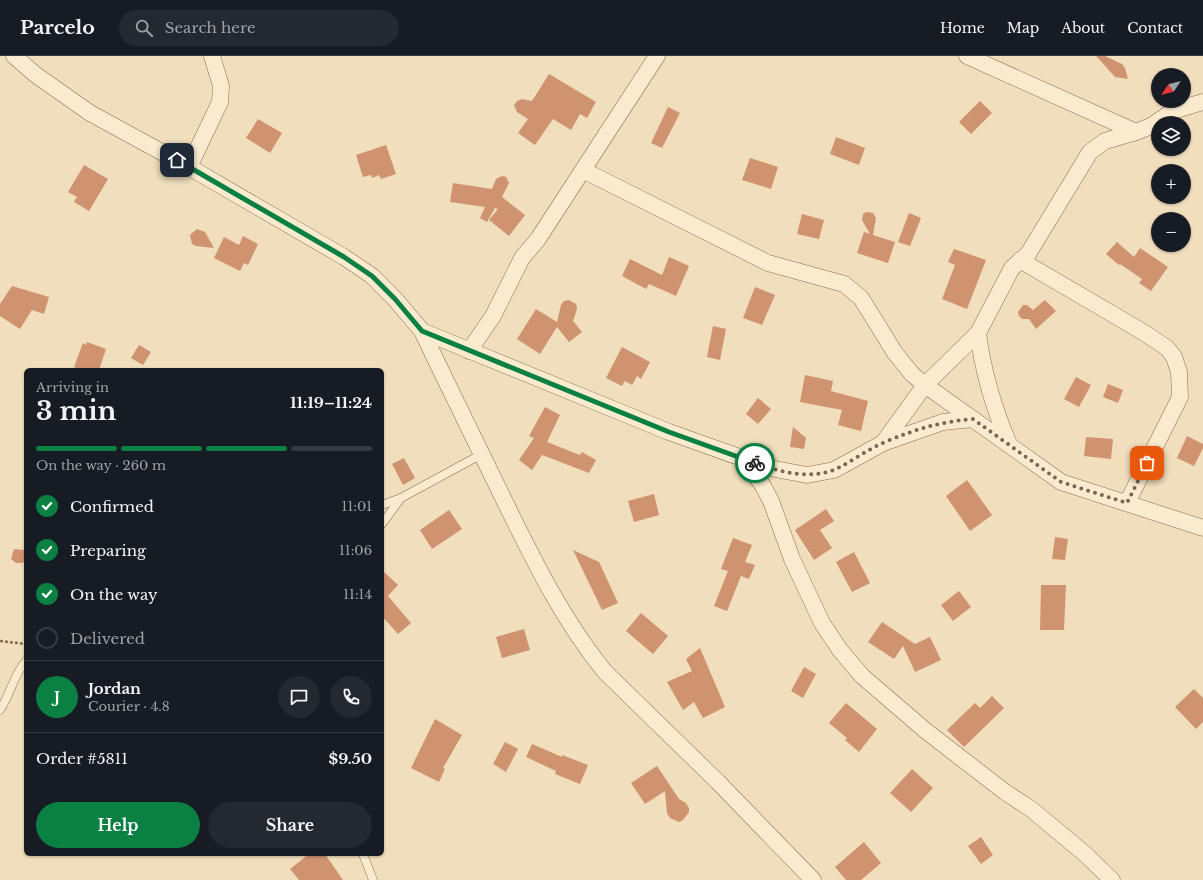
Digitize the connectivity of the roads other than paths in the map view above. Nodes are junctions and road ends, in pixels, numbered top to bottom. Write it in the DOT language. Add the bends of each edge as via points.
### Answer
graph roads {
  1 [pos="14,56"];
  2 [pos="212,56"];
  3 [pos="657,56"];
  4 [pos="967,56"];
  5 [pos="1203,102"];
  6 [pos="1136,132"];
  7 [pos="189,167"];
  8 [pos="583,170"];
  9 [pos="1020,260"];
  10 [pos="422,331"];
  11 [pos="978,333"];
  12 [pos="470,351"];
  13 [pos="925,385"];
  14 [pos="973,419"];
  15 [pos="883,443"];
  16 [pos="1009,444"];
  17 [pos="482,454"];
  18 [pos="744,459"];
  19 [pos="401,498"];
  20 [pos="1127,503"];
  21 [pos="384,504"];
  22 [pos="384,521"];
  23 [pos="1203,528"];
  24 [pos="24,663"];
  25 [pos="0,710"];
  26 [pos="364,856"];
  27 [pos="374,880"];
  28 [pos="813,880"];
  29 [pos="1112,880"];
  1 -- 7 [label="street" via="90,113"];
  2 -- 7 [label="street" via="221,86 220,102"];
  3 -- 8 [label="street"];
  4 -- 6 [label="street"];
  5 -- 6 [label="street" via="1173,111"];
  6 -- 9 [label="street" via="1105,141 1090,152 1028,254"];
  7 -- 10 [label="street" via="372,276"];
  8 -- 12 [label="street" via="538,239 522,258 493,316"];
  8 -- 13 [label="street" via="768,262 844,284 861,298 894,353"];
  9 -- 11 [label="street" via="1004,281"];
  9 -- 20 [label="street" via="1143,332 1167,348 1174,357 1179,372 1180,397"];
  10 -- 12 [label="street"];
  10 -- 17 [label="street"];
  11 -- 13 [label="street"];
  11 -- 16 [label="street" via="982,360 998,418"];
  12 -- 18 [label="street" via="669,432"];
  13 -- 14 [label="street"];
  13 -- 15 [label="street"];
  14 -- 15 [label="street" via="942,422"];
  14 -- 16 [label="street"];
  15 -- 18 [label="street" via="834,470 807,475 770,468"];
  16 -- 20 [label="street" via="1061,482"];
  17 -- 19 [label="lane"];
  17 -- 28 [label="street" via="534,564 588,652"];
  18 -- 29 [label="street" via="771,501 792,559 822,623 862,676 926,731 1031,809"];
  19 -- 21 [label="lane"];
  19 -- 22 [label="lane"];
  20 -- 23 [label="street"];
  24 -- 25 [label="lane"];
  26 -- 27 [label="lane"];
}
